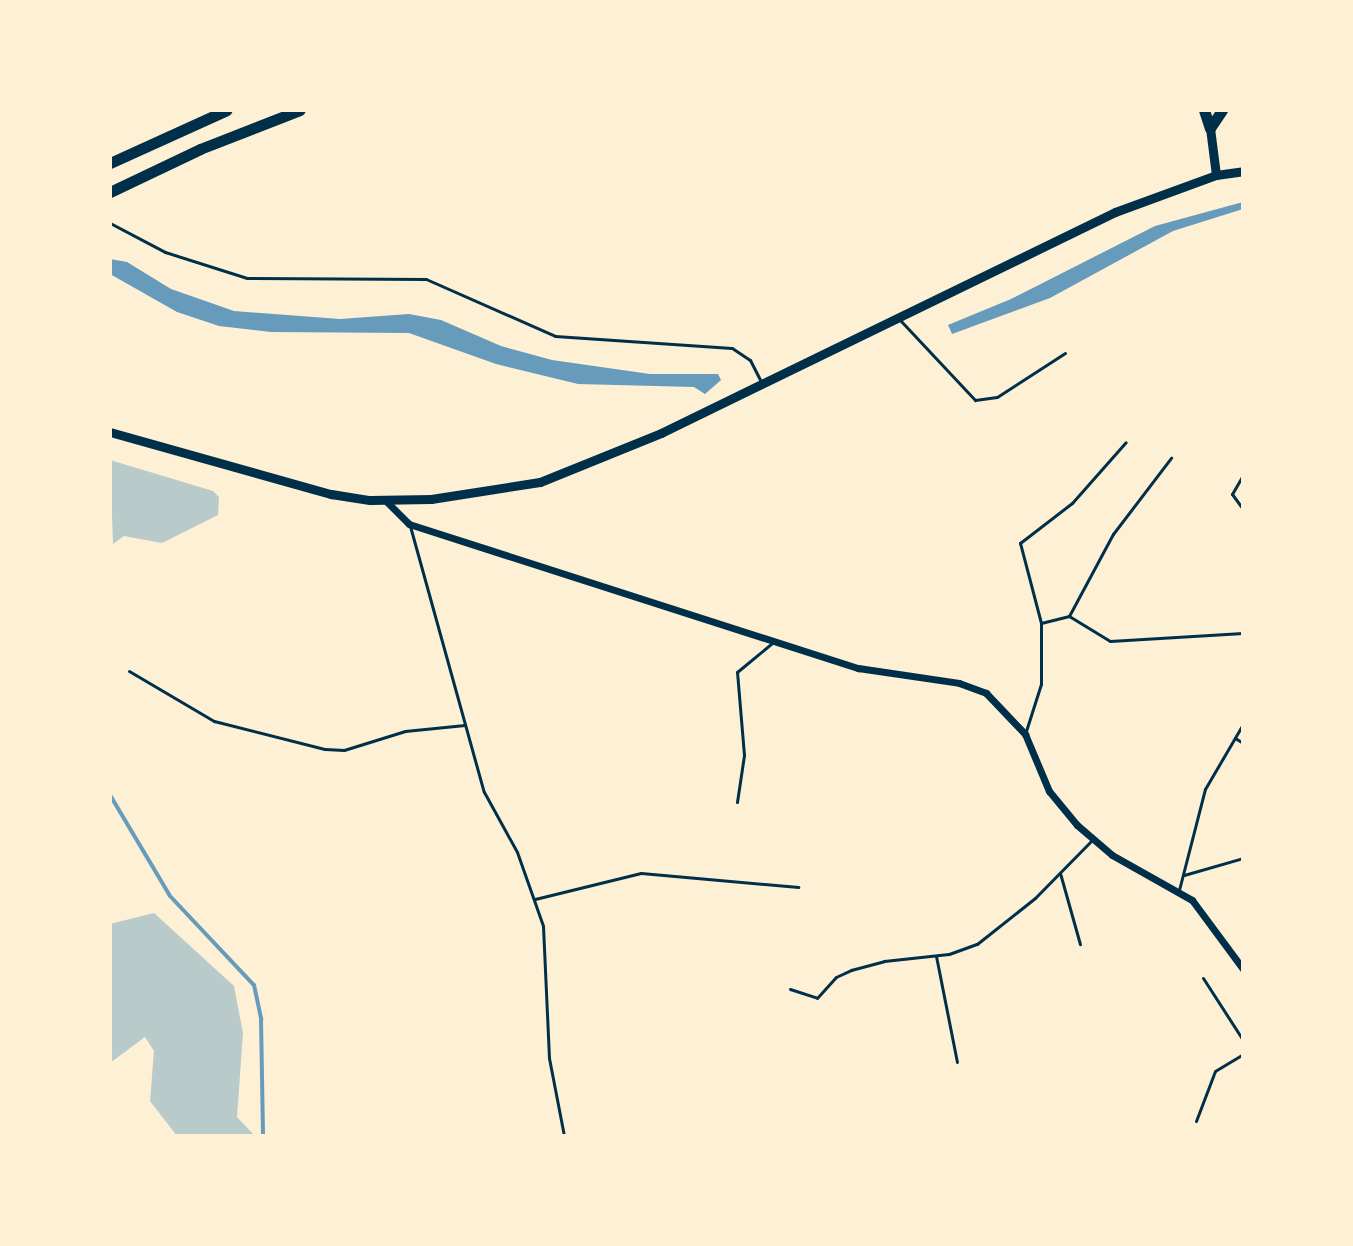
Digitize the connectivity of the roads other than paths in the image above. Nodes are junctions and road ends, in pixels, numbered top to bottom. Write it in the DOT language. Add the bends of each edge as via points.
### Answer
graph roads {
  1 [pos="227,110"];
  2 [pos="300,110"];
  3 [pos="1204,110"];
  4 [pos="1222,110"];
  5 [pos="1210,128"];
  6 [pos="110,163"];
  7 [pos="1243,171"];
  8 [pos="1216,175"];
  9 [pos="110,192"];
  10 [pos="110,223"];
  11 [pos="897,317"];
  12 [pos="1065,353"];
  13 [pos="761,382"];
  14 [pos="110,432"];
  15 [pos="1126,442"];
  16 [pos="1171,458"];
  17 [pos="1243,475"];
  18 [pos="385,500"];
  19 [pos="1243,509"];
  20 [pos="409,524"];
  21 [pos="1069,616"];
  22 [pos="1041,623"];
  23 [pos="1243,633"];
  24 [pos="775,641"];
  25 [pos="129,671"];
  26 [pos="1243,724"];
  27 [pos="465,725"];
  28 [pos="1025,734"];
  29 [pos="1235,738"];
  30 [pos="1243,743"];
  31 [pos="737,802"];
  32 [pos="1092,840"];
  33 [pos="1243,858"];
  34 [pos="1060,873"];
  35 [pos="1184,875"];
  36 [pos="798,887"];
  37 [pos="1179,890"];
  38 [pos="535,899"];
  39 [pos="1080,944"];
  40 [pos="936,956"];
  41 [pos="1243,969"];
  42 [pos="1203,978"];
  43 [pos="790,989"];
  44 [pos="1243,1040"];
  45 [pos="1243,1054"];
  46 [pos="957,1062"];
  47 [pos="1196,1121"];
  48 [pos="564,1136"];
  1 -- 6 [label="highway"];
  2 -- 9 [label="highway"];
  3 -- 5 [label="highway"];
  4 -- 5 [label="highway"];
  5 -- 8 [label="street"];
  7 -- 8 [label="street"];
  8 -- 11 [label="street" via="1115,212"];
  10 -- 13 [label="lane" via="165,252 247,278 426,279 555,336 732,348 750,360"];
  11 -- 12 [label="lane" via="975,400 997,397"];
  11 -- 13 [label="street"];
  13 -- 18 [label="street" via="661,433 540,482"];
  14 -- 18 [label="street" via="331,494"];
  15 -- 22 [label="lane" via="1072,503 1020,543"];
  16 -- 21 [label="lane" via="1113,534"];
  17 -- 19 [label="lane" via="1232,494"];
  18 -- 20 [label="street"];
  20 -- 24 [label="street"];
  20 -- 27 [label="lane"];
  21 -- 22 [label="lane"];
  21 -- 23 [label="lane" via="1110,641"];
  22 -- 28 [label="lane" via="1041,684"];
  24 -- 28 [label="street" via="873,672 973,687 995,701"];
  24 -- 31 [label="lane" via="737,672 744,755"];
  25 -- 27 [label="lane" via="214,721 325,749 344,750 405,731"];
  26 -- 29 [label="lane"];
  27 -- 38 [label="lane" via="487,799 517,852"];
  28 -- 32 [label="street" via="1049,791"];
  29 -- 30 [label="lane"];
  29 -- 35 [label="lane" via="1205,789"];
  32 -- 34 [label="lane"];
  32 -- 37 [label="street"];
  33 -- 35 [label="lane"];
  34 -- 39 [label="lane"];
  34 -- 40 [label="lane" via="977,944"];
  35 -- 37 [label="lane"];
  36 -- 38 [label="lane" via="641,873"];
  37 -- 41 [label="street" via="1205,914"];
  38 -- 48 [label="lane" via="546,947 549,1058"];
  40 -- 43 [label="lane" via="851,970 836,977 817,998"];
  40 -- 46 [label="lane"];
  42 -- 44 [label="lane"];
  45 -- 47 [label="lane" via="1215,1071"];
}
